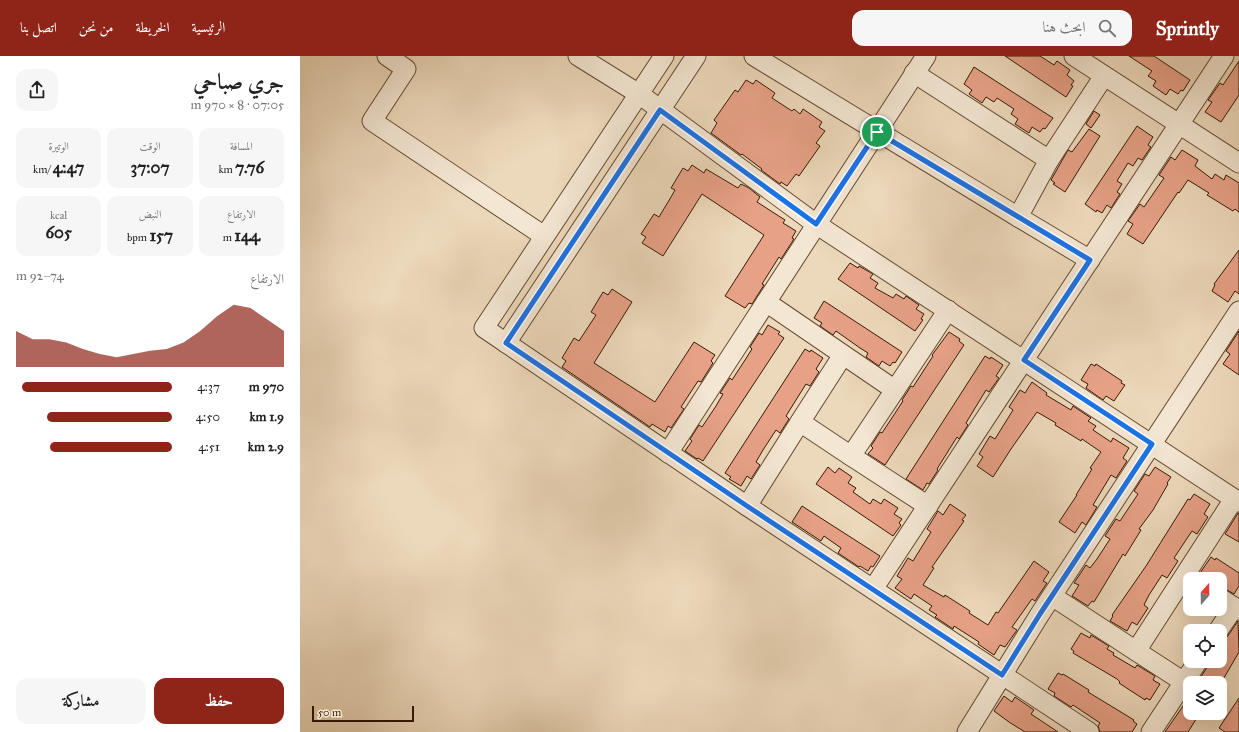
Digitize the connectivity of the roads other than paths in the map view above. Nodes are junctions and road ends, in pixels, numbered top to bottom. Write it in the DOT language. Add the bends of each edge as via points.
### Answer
graph roads {
  1 [pos="387,56"];
  2 [pos="578,56"];
  3 [pos="664,56"];
  4 [pos="696,56"];
  5 [pos="754,56"];
  6 [pos="926,56"];
  7 [pos="1074,56"];
  8 [pos="1224,56"];
  9 [pos="411,63"];
  10 [pos="914,74"];
  11 [pos="1104,76"];
  12 [pos="639,94"];
  13 [pos="660,110"];
  14 [pos="1179,124"];
  15 [pos="877,132"];
  16 [pos="1049,160"];
  17 [pos="1239,163"];
  18 [pos="1018,217"];
  19 [pos="816,224"];
  20 [pos="544,236"];
  21 [pos="1090,260"];
  22 [pos="766,302"];
  23 [pos="948,310"];
  24 [pos="1239,311"];
  25 [pos="506,343"];
  26 [pos="843,355"];
  27 [pos="1024,360"];
  28 [pos="895,390"];
  29 [pos="800,422"];
  30 [pos="1152,444"];
  31 [pos="668,453"];
  32 [pos="851,456"];
  33 [pos="1237,500"];
  34 [pos="747,506"];
  35 [pos="928,506"];
  36 [pos="1192,572"];
  37 [pos="1183,586"];
  38 [pos="873,589"];
  39 [pos="1052,596"];
  40 [pos="1231,605"];
  41 [pos="1222,624"];
  42 [pos="1136,651"];
  43 [pos="1002,675"];
  44 [pos="1183,681"];
  45 [pos="1183,684"];
  46 [pos="967,732"];
  47 [pos="1089,732"];
  48 [pos="1151,732"];
  1 -- 9 [label="street"];
  2 -- 12 [label="street"];
  3 -- 12 [label="street"];
  4 -- 13 [label="street"];
  5 -- 15 [label="street"];
  6 -- 10 [label="street"];
  7 -- 11 [label="street"];
  8 -- 14 [label="street"];
  9 -- 20 [label="street" via="372,121"];
  10 -- 15 [label="street"];
  10 -- 16 [label="street"];
  11 -- 14 [label="street"];
  11 -- 16 [label="street"];
  12 -- 13 [label="street"];
  12 -- 20 [label="street"];
  13 -- 19 [label="street"];
  13 -- 25 [label="street"];
  14 -- 17 [label="street"];
  14 -- 21 [label="street"];
  15 -- 18 [label="street"];
  15 -- 19 [label="street"];
  16 -- 18 [label="street"];
  18 -- 21 [label="street"];
  19 -- 22 [label="street"];
  19 -- 23 [label="street"];
  20 -- 25 [label="street" via="484,328"];
  21 -- 27 [label="street"];
  22 -- 26 [label="street"];
  22 -- 31 [label="street"];
  23 -- 27 [label="street"];
  23 -- 28 [label="street"];
  24 -- 30 [label="street"];
  25 -- 31 [label="street"];
  26 -- 28 [label="street"];
  26 -- 29 [label="street"];
  27 -- 30 [label="street"];
  27 -- 35 [label="street"];
  28 -- 32 [label="street"];
  29 -- 32 [label="street"];
  29 -- 34 [label="street"];
  30 -- 33 [label="street"];
  30 -- 39 [label="street"];
  31 -- 34 [label="street"];
  32 -- 35 [label="street"];
  33 -- 36 [label="street"];
  34 -- 38 [label="street"];
  35 -- 38 [label="street"];
  37 -- 42 [label="street"];
  38 -- 43 [label="street"];
  39 -- 42 [label="street"];
  39 -- 43 [label="street"];
  40 -- 41 [label="street"];
  42 -- 44 [label="street"];
  43 -- 46 [label="street"];
  43 -- 47 [label="street"];
  45 -- 48 [label="street"];
}
